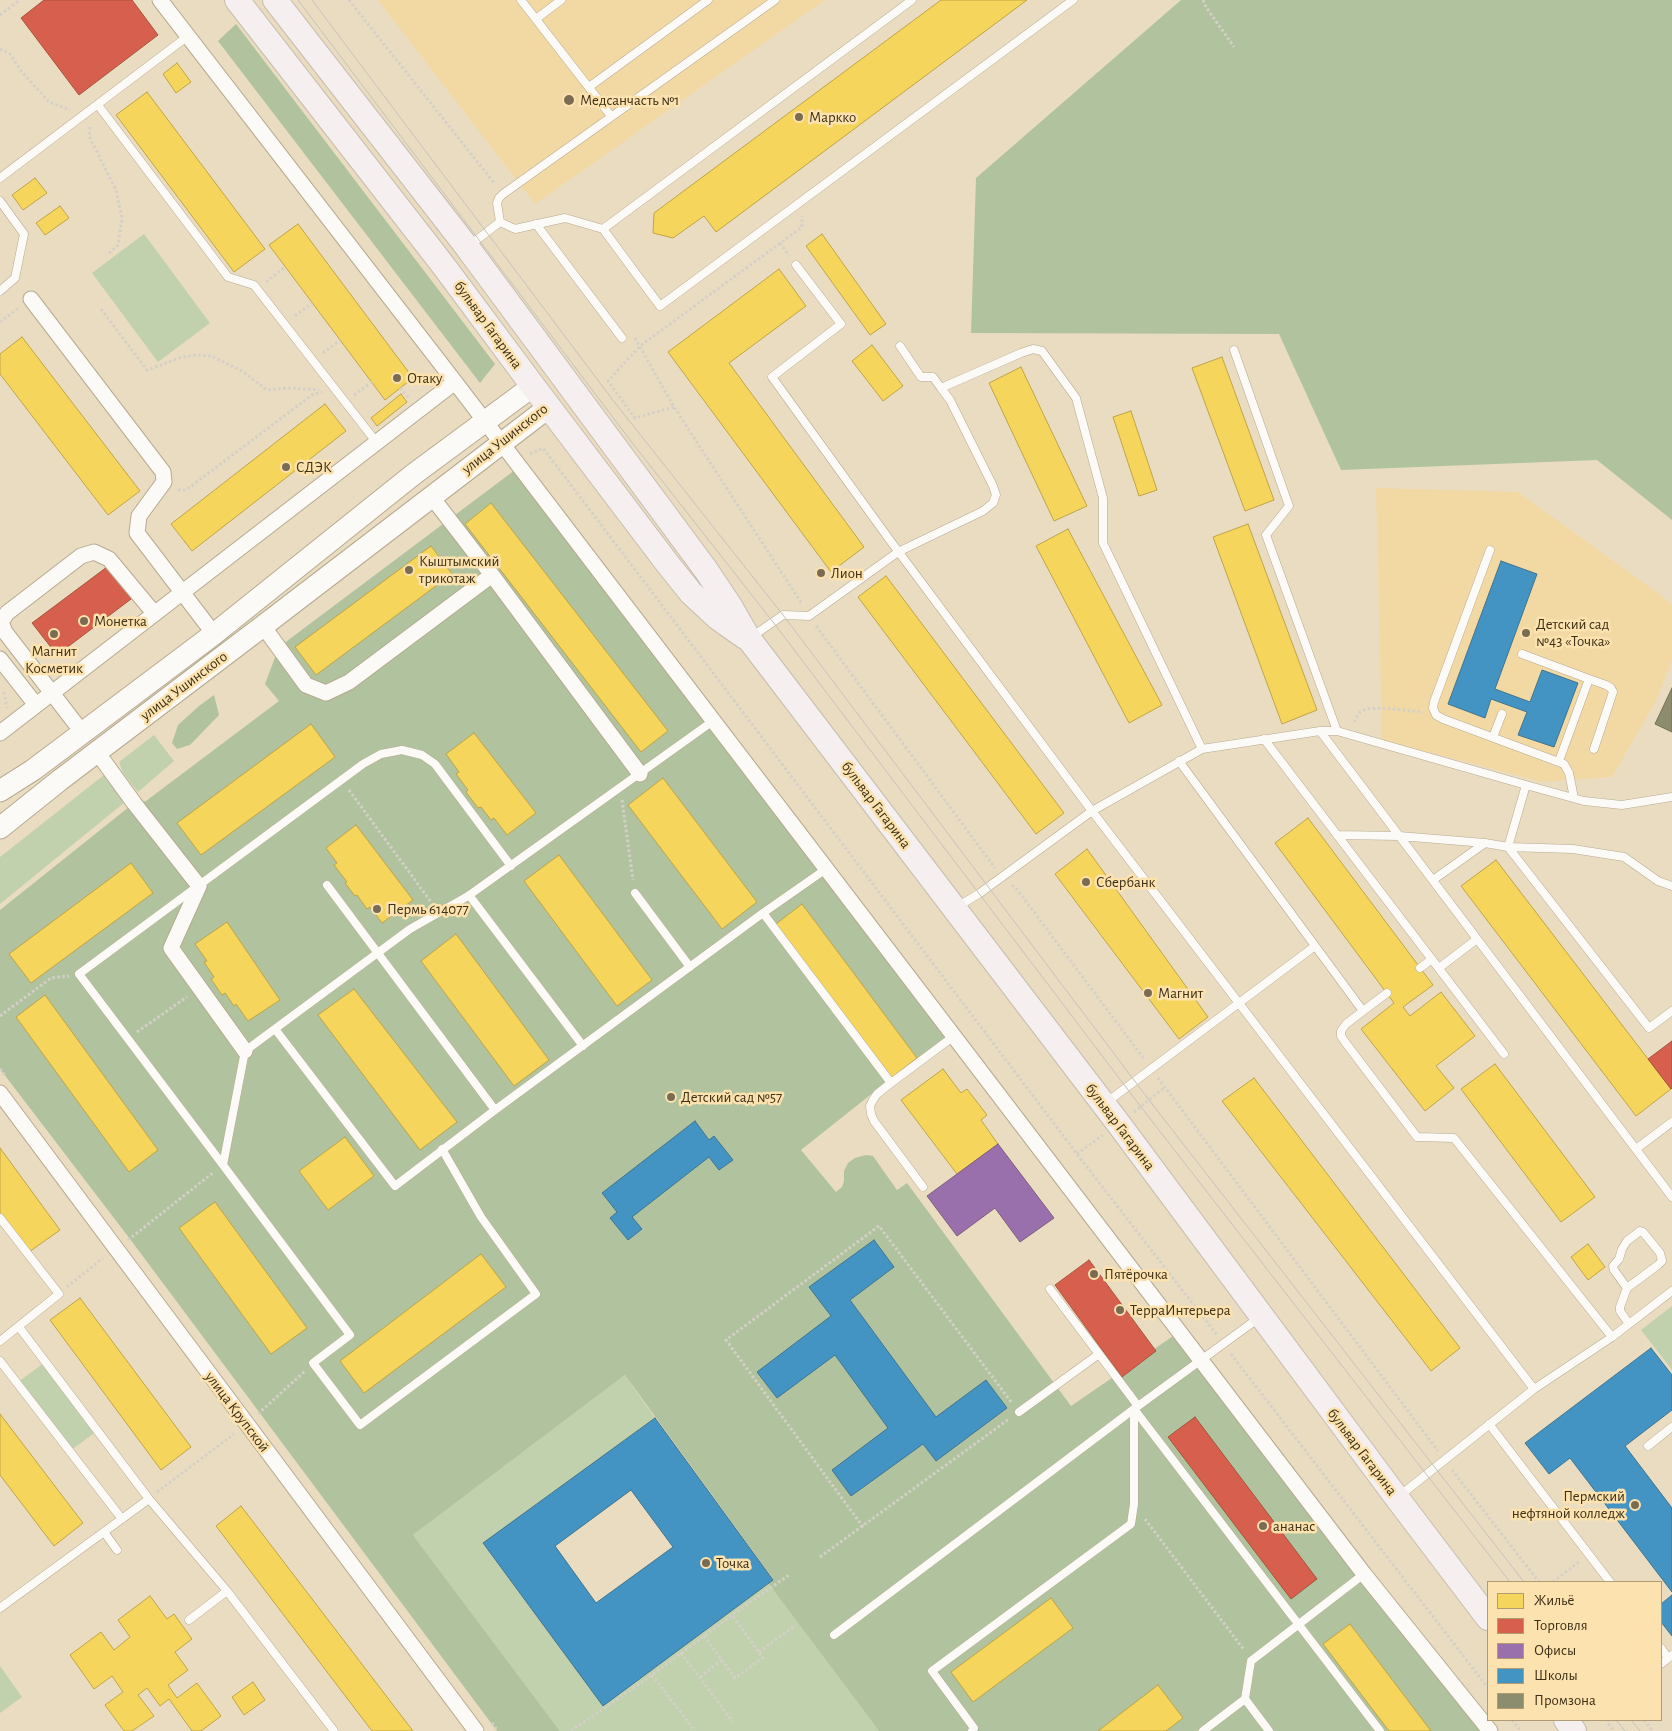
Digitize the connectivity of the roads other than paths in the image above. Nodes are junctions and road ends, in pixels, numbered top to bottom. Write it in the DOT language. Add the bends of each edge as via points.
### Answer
graph roads {
  1 [pos="160,0"];
  2 [pos="237,0"];
  3 [pos="275,0"];
  4 [pos="521,0"];
  5 [pos="561,0"];
  6 [pos="708,0"];
  7 [pos="775,0"];
  8 [pos="912,0"];
  9 [pos="1073,0"];
  10 [pos="536,19"];
  11 [pos="188,36"];
  12 [pos="589,87"];
  13 [pos="98,106"];
  14 [pos="611,116"];
  15 [pos="0,178"];
  16 [pos="0,200"];
  17 [pos="500,222"];
  18 [pos="536,224"];
  19 [pos="603,229"];
  20 [pos="467,247"];
  21 [pos="443,265"];
  22 [pos="796,265"];
  23 [pos="0,290"];
  24 [pos="31,299"];
  25 [pos="622,338"];
  26 [pos="900,346"];
  27 [pos="1234,350"];
  28 [pos="565,380"];
  29 [pos="455,382"];
  30 [pos="533,386"];
  31 [pos="941,388"];
  32 [pos="548,407"];
  33 [pos="484,421"];
  34 [pos="377,442"];
  35 [pos="501,443"];
  36 [pos="431,496"];
  37 [pos="1490,550"];
  38 [pos="898,552"];
  39 [pos="492,575"];
  40 [pos="181,593"];
  41 [pos="154,613"];
  42 [pos="263,626"];
  43 [pos="214,634"];
  44 [pos="749,639"];
  45 [pos="228,652"];
  46 [pos="1522,654"];
  47 [pos="0,659"];
  48 [pos="1589,678"];
  49 [pos="53,693"];
  50 [pos="36,705"];
  51 [pos="1502,714"];
  52 [pos="714,721"];
  53 [pos="1320,731"];
  54 [pos="1337,731"];
  55 [pos="82,732"];
  56 [pos="0,733"];
  57 [pos="1493,737"];
  58 [pos="1264,739"];
  59 [pos="1202,748"];
  60 [pos="1594,749"];
  61 [pos="97,752"];
  62 [pos="1179,761"];
  63 [pos="1559,761"];
  64 [pos="640,774"];
  65 [pos="1526,784"];
  66 [pos="0,791"];
  67 [pos="1672,797"];
  68 [pos="1574,798"];
  69 [pos="1092,811"];
  70 [pos="0,828"];
  71 [pos="1337,835"];
  72 [pos="1400,836"];
  73 [pos="1485,843"];
  74 [pos="1508,847"];
  75 [pos="511,866"];
  76 [pos="826,869"];
  77 [pos="1433,880"];
  78 [pos="327,885"];
  79 [pos="199,886"];
  80 [pos="1672,886"];
  81 [pos="635,894"];
  82 [pos="469,895"];
  83 [pos="955,908"];
  84 [pos="763,913"];
  85 [pos="1477,939"];
  86 [pos="1315,946"];
  87 [pos="378,954"];
  88 [pos="1432,959"];
  89 [pos="690,967"];
  90 [pos="1420,968"];
  91 [pos="1439,968"];
  92 [pos="1387,993"];
  93 [pos="1239,1003"];
  94 [pos="1672,1011"];
  95 [pos="1363,1012"];
  96 [pos="275,1029"];
  97 [pos="954,1036"];
  98 [pos="583,1046"];
  99 [pos="245,1051"];
  100 [pos="1504,1054"];
  101 [pos="891,1083"];
  102 [pos="0,1093"];
  103 [pos="1103,1104"];
  104 [pos="494,1110"];
  105 [pos="1672,1122"];
  106 [pos="442,1149"];
  107 [pos="1636,1149"];
  108 [pos="222,1164"];
  109 [pos="923,1187"];
  110 [pos="1672,1197"];
  111 [pos="0,1218"];
  112 [pos="1627,1288"];
  113 [pos="1050,1289"];
  114 [pos="1672,1291"];
  115 [pos="1261,1316"];
  116 [pos="1629,1324"];
  117 [pos="19,1327"];
  118 [pos="1612,1337"];
  119 [pos="0,1341"];
  120 [pos="1099,1354"];
  121 [pos="1200,1360"];
  122 [pos="0,1361"];
  123 [pos="1534,1389"];
  124 [pos="1136,1408"];
  125 [pos="1019,1412"];
  126 [pos="1489,1424"];
  127 [pos="1671,1431"];
  128 [pos="1648,1446"];
  129 [pos="1397,1498"];
  130 [pos="149,1499"];
  131 [pos="122,1519"];
  132 [pos="104,1532"];
  133 [pos="117,1550"];
  134 [pos="1364,1574"];
  135 [pos="1609,1581"];
  136 [pos="227,1592"];
  137 [pos="0,1608"];
  138 [pos="1487,1617"];
  139 [pos="189,1620"];
  140 [pos="1298,1625"];
  141 [pos="834,1635"];
  142 [pos="1245,1699"];
  143 [pos="334,1731"];
  144 [pos="476,1731"];
  145 [pos="972,1731"];
  146 [pos="1203,1731"];
  147 [pos="1269,1731"];
  148 [pos="1380,1731"];
  149 [pos="1490,1731"];
  1 -- 11 [label="street"];
  2 -- 21 [label="main road, бульвар Гагарина"];
  3 -- 20 [label="main road, бульвар Гагарина"];
  4 -- 10 [label="lane"];
  5 -- 10 [label="lane"];
  6 -- 12 [label="lane"];
  7 -- 14 [label="lane"];
  8 -- 19 [label="lane"];
  9 -- 19 [label="lane" via="660,306"];
  10 -- 12 [label="lane"];
  11 -- 13 [label="lane"];
  11 -- 29 [label="street"];
  12 -- 14 [label="lane"];
  13 -- 15 [label="lane"];
  13 -- 34 [label="lane" via="228,277 254,285"];
  14 -- 17 [label="lane" via="503,194 497,203"];
  16 -- 23 [label="lane" via="24,234 15,278"];
  17 -- 18 [label="lane" via="515,229"];
  17 -- 20 [label="lane"];
  18 -- 19 [label="lane" via="565,218"];
  18 -- 25 [label="lane"];
  20 -- 21 [label="main road"];
  20 -- 28 [label="main road, бульвар Гагарина"];
  21 -- 30 [label="main road, бульвар Гагарина"];
  22 -- 38 [label="lane" via="841,324 772,377"];
  24 -- 40 [label="street" via="163,472 164,482 139,516 137,533"];
  26 -- 31 [label="lane" via="921,377 933,377"];
  27 -- 54 [label="lane" via="1289,506 1266,535"];
  28 -- 30 [label="main road, улица Ушинского"];
  28 -- 32 [label="main road, улица Ушинского"];
  28 -- 44 [label="main road, бульвар Гагарина" via="706,570"];
  29 -- 33 [label="street"];
  29 -- 34 [label="street"];
  30 -- 32 [label="main road, бульвар Гагарина"];
  30 -- 33 [label="main road, улица Ушинского"];
  31 -- 38 [label="lane" via="950,400 996,495 993,503 983,511"];
  31 -- 59 [label="lane" via="1021,352 1042,351 1049,360 1076,398 1103,498 1103,543"];
  32 -- 35 [label="main road, улица Ушинского"];
  32 -- 44 [label="main road, бульвар Гагарина" via="685,585 718,618"];
  33 -- 35 [label="street"];
  33 -- 43 [label="main road, улица Ушинского"];
  34 -- 40 [label="street"];
  35 -- 36 [label="main road, улица Ушинского"];
  35 -- 52 [label="street"];
  36 -- 39 [label="street"];
  36 -- 42 [label="main road, улица Ушинского"];
  37 -- 57 [label="lane" via="1433,708 1443,719"];
  38 -- 44 [label="lane" via="809,616 783,615"];
  38 -- 69 [label="lane"];
  39 -- 42 [label="street" via="349,682 326,693 306,684"];
  39 -- 64 [label="street"];
  40 -- 41 [label="street"];
  40 -- 43 [label="street"];
  41 -- 49 [label="street"];
  41 -- 49 [label="street" via="109,559 94,552 81,556 7,614 1,622 5,632"];
  42 -- 45 [label="main road, улица Ушинского"];
  43 -- 45 [label="main road"];
  43 -- 55 [label="main road, улица Ушинского"];
  44 -- 83 [label="main road, бульвар Гагарина"];
  45 -- 61 [label="main road, улица Ушинского"];
  46 -- 48 [label="lane"];
  47 -- 50 [label="street"];
  48 -- 60 [label="lane" via="1606,685 1613,692"];
  48 -- 63 [label="lane"];
  49 -- 50 [label="street"];
  49 -- 55 [label="street"];
  50 -- 56 [label="street"];
  51 -- 57 [label="lane"];
  52 -- 64 [label="lane"];
  52 -- 76 [label="street"];
  53 -- 54 [label="lane"];
  53 -- 58 [label="lane"];
  53 -- 72 [label="lane"];
  54 -- 65 [label="lane"];
  55 -- 61 [label="main road"];
  55 -- 66 [label="main road, улица Ушинского"];
  57 -- 63 [label="lane"];
  58 -- 59 [label="lane"];
  58 -- 71 [label="lane"];
  59 -- 62 [label="lane"];
  61 -- 70 [label="main road, улица Ушинского"];
  61 -- 79 [label="street"];
  62 -- 69 [label="lane"];
  62 -- 86 [label="lane"];
  63 -- 68 [label="lane" via="1568,768"];
  64 -- 75 [label="lane"];
  65 -- 68 [label="lane"];
  65 -- 74 [label="lane"];
  67 -- 68 [label="lane" via="1622,805"];
  69 -- 83 [label="lane"];
  69 -- 93 [label="lane"];
  71 -- 72 [label="lane"];
  71 -- 88 [label="lane"];
  72 -- 73 [label="lane"];
  72 -- 77 [label="lane"];
  73 -- 74 [label="lane"];
  73 -- 77 [label="lane"];
  74 -- 80 [label="lane" via="1573,849 1624,857 1658,881"];
  74 -- 94 [label="lane" via="1649,1028"];
  75 -- 79 [label="lane" via="434,764 422,755 402,750 381,754 363,764"];
  75 -- 82 [label="lane"];
  76 -- 84 [label="lane"];
  76 -- 97 [label="street"];
  77 -- 85 [label="lane"];
  78 -- 87 [label="lane"];
  79 -- 99 [label="street" via="171,948"];
  79 -- 108 [label="lane" via="79,974"];
  81 -- 89 [label="lane"];
  82 -- 87 [label="lane" via="410,929"];
  82 -- 98 [label="lane"];
  83 -- 103 [label="main road, бульвар Гагарина"];
  84 -- 89 [label="lane"];
  84 -- 101 [label="lane"];
  85 -- 91 [label="lane"];
  85 -- 107 [label="lane"];
  86 -- 93 [label="lane"];
  86 -- 95 [label="lane"];
  87 -- 96 [label="lane"];
  87 -- 104 [label="lane"];
  88 -- 90 [label="lane"];
  88 -- 91 [label="lane"];
  89 -- 98 [label="lane"];
  91 -- 100 [label="lane"];
  92 -- 95 [label="lane"];
  93 -- 103 [label="lane"];
  93 -- 123 [label="lane"];
  95 -- 118 [label="lane" via="1346,1024 1341,1036 1417,1137 1454,1138"];
  96 -- 99 [label="lane"];
  96 -- 106 [label="lane" via="396,1186"];
  97 -- 101 [label="lane"];
  97 -- 121 [label="street"];
  98 -- 104 [label="lane"];
  99 -- 108 [label="lane"];
  101 -- 109 [label="lane" via="873,1100 871,1114"];
  102 -- 144 [label="street, улица Крупской"];
  103 -- 115 [label="main road, бульвар Гагарина"];
  104 -- 106 [label="lane"];
  105 -- 107 [label="lane"];
  106 -- 108 [label="lane" via="481,1217 536,1294 360,1425 313,1363 350,1335"];
  107 -- 110 [label="lane"];
  111 -- 117 [label="lane" via="59,1294"];
  112 -- 112 [label="lane" via="1613,1266 1624,1245 1640,1231 1660,1253 1662,1260"];
  112 -- 116 [label="lane" via="1620,1311"];
  113 -- 120 [label="lane"];
  114 -- 116 [label="lane"];
  115 -- 121 [label="lane"];
  115 -- 129 [label="main road, бульвар Гагарина"];
  116 -- 118 [label="lane"];
  117 -- 119 [label="lane"];
  117 -- 130 [label="lane"];
  118 -- 123 [label="lane"];
  120 -- 124 [label="lane"];
  120 -- 125 [label="lane"];
  121 -- 124 [label="lane"];
  121 -- 134 [label="street"];
  122 -- 131 [label="lane"];
  123 -- 126 [label="lane"];
  124 -- 140 [label="lane"];
  124 -- 141 [label="lane"];
  124 -- 145 [label="lane" via="1131,1524 932,1671 974,1728"];
  126 -- 129 [label="lane"];
  126 -- 135 [label="lane"];
  127 -- 128 [label="lane"];
  129 -- 138 [label="main road, бульвар Гагарина"];
  130 -- 131 [label="lane"];
  130 -- 136 [label="lane"];
  131 -- 132 [label="lane"];
  132 -- 133 [label="lane"];
  132 -- 137 [label="lane"];
  134 -- 140 [label="lane"];
  134 -- 149 [label="street"];
  136 -- 139 [label="lane"];
  136 -- 143 [label="lane"];
  140 -- 142 [label="lane" via="1252,1661"];
  140 -- 148 [label="lane"];
  142 -- 146 [label="lane"];
  142 -- 147 [label="lane"];
}
